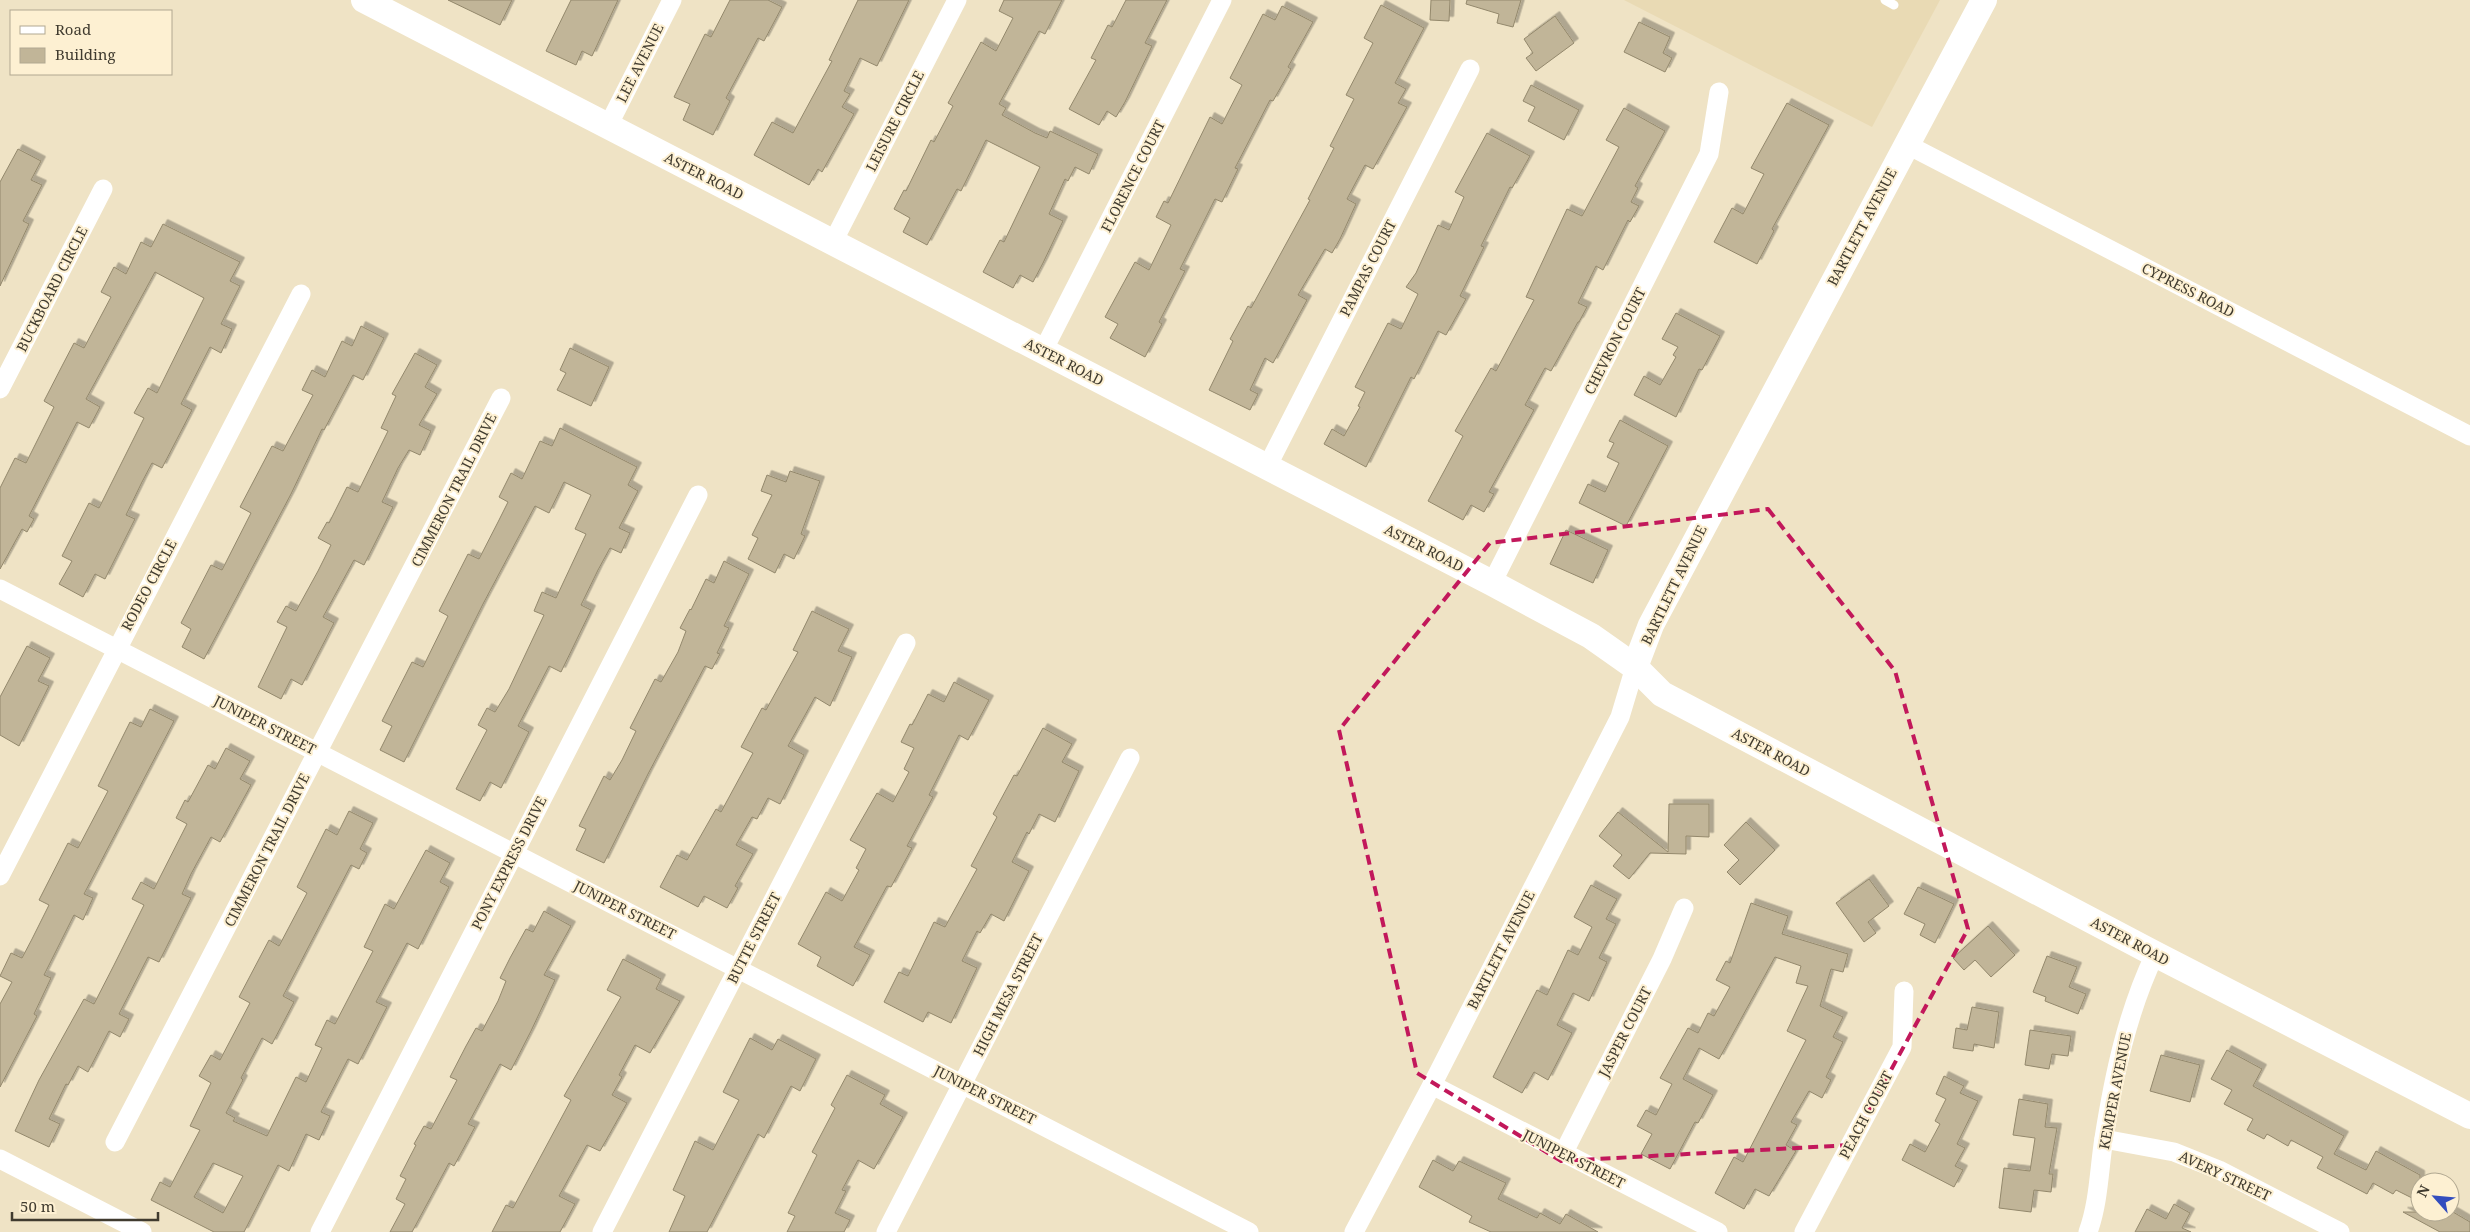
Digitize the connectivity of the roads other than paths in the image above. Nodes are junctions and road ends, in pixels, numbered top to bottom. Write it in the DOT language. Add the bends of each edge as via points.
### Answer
graph roads {
  1 [pos="364,0"];
  2 [pos="672,0"];
  3 [pos="956,0"];
  4 [pos="1222,0"];
  5 [pos="1885,0"];
  6 [pos="1984,0"];
  7 [pos="1894,5"];
  8 [pos="393,7"];
  9 [pos="1470,69"];
  10 [pos="1719,92"];
  11 [pos="608,126"];
  12 [pos="1906,144"];
  13 [pos="104,189"];
  14 [pos="833,242"];
  15 [pos="301,294"];
  16 [pos="1043,351"];
  17 [pos="0,389"];
  18 [pos="502,398"];
  19 [pos="2470,436"];
  20 [pos="1267,467"];
  21 [pos="698,495"];
  22 [pos="1492,583"];
  23 [pos="0,589"];
  24 [pos="906,643"];
  25 [pos="116,648"];
  26 [pos="1635,667"];
  27 [pos="318,752"];
  28 [pos="1130,758"];
  29 [pos="514,852"];
  30 [pos="0,876"];
  31 [pos="1684,908"];
  32 [pos="2155,954"];
  33 [pos="738,968"];
  34 [pos="1904,991"];
  35 [pos="962,1084"];
  36 [pos="1432,1085"];
  37 [pos="2470,1116"];
  38 [pos="2104,1139"];
  39 [pos="116,1142"];
  40 [pos="1562,1154"];
  41 [pos="0,1159"];
  42 [pos="142,1232"];
  43 [pos="320,1232"];
  44 [pos="602,1232"];
  45 [pos="886,1232"];
  46 [pos="1250,1232"];
  47 [pos="1354,1232"];
  48 [pos="1718,1232"];
  49 [pos="1804,1232"];
  50 [pos="2088,1232"];
  51 [pos="2340,1232"];
  1 -- 8 [label="main road, ASTER ROAD"];
  2 -- 11 [label="street, LEE AVENUE"];
  3 -- 14 [label="street, LEISURE CIRCLE"];
  4 -- 16 [label="street, FLORENCE COURT"];
  5 -- 7 [label="lane"];
  6 -- 12 [label="main road, BARTLETT AVENUE"];
  8 -- 11 [label="main road, ASTER ROAD"];
  9 -- 20 [label="street, PAMPAS COURT"];
  10 -- 22 [label="street, CHEVRON COURT" via="1709,154"];
  11 -- 14 [label="main road, ASTER ROAD"];
  12 -- 19 [label="street, CYPRESS ROAD"];
  12 -- 26 [label="main road, BARTLETT AVENUE" via="1651,625"];
  13 -- 17 [label="street, BUCKBOARD CIRCLE"];
  14 -- 16 [label="main road, ASTER ROAD"];
  15 -- 25 [label="street, RODEO CIRCLE"];
  16 -- 20 [label="main road, ASTER ROAD"];
  18 -- 27 [label="street, CIMMERON TRAIL DRIVE"];
  20 -- 22 [label="main road, ASTER ROAD"];
  21 -- 29 [label="street, PONY EXPRESS DRIVE"];
  22 -- 26 [label="main road, ASTER ROAD" via="1591,636"];
  23 -- 25 [label="street, JUNIPER STREET"];
  24 -- 33 [label="street, BUTTE STREET"];
  25 -- 27 [label="street, JUNIPER STREET"];
  25 -- 30 [label="street, RODEO CIRCLE"];
  26 -- 32 [label="main road, ASTER ROAD" via="1662,694"];
  26 -- 36 [label="street, BARTLETT AVENUE" via="1620,717"];
  27 -- 29 [label="street, JUNIPER STREET"];
  27 -- 39 [label="street, CIMMERON TRAIL DRIVE"];
  28 -- 35 [label="street, HIGH MESA STREET"];
  29 -- 33 [label="street, JUNIPER STREET"];
  29 -- 43 [label="street, PONY EXPRESS DRIVE"];
  31 -- 40 [label="street, JASPER COURT" via="1662,959"];
  32 -- 37 [label="main road, ASTER ROAD"];
  32 -- 38 [label="street, KEMPER AVENUE" via="2127,1030"];
  33 -- 35 [label="street, JUNIPER STREET"];
  33 -- 44 [label="street, BUTTE STREET"];
  34 -- 49 [label="street, PEACH COURT" via="1902,1047"];
  35 -- 45 [label="street, HIGH MESA STREET"];
  35 -- 46 [label="street, JUNIPER STREET"];
  36 -- 40 [label="street, JUNIPER STREET"];
  36 -- 47 [label="street, BARTLETT AVENUE"];
  38 -- 50 [label="street, KEMPER AVENUE" via="2094,1216"];
  38 -- 51 [label="street, AVERY STREET" via="2174,1152 2219,1170"];
  40 -- 48 [label="street, JUNIPER STREET"];
  41 -- 42 [label="street"];
}
